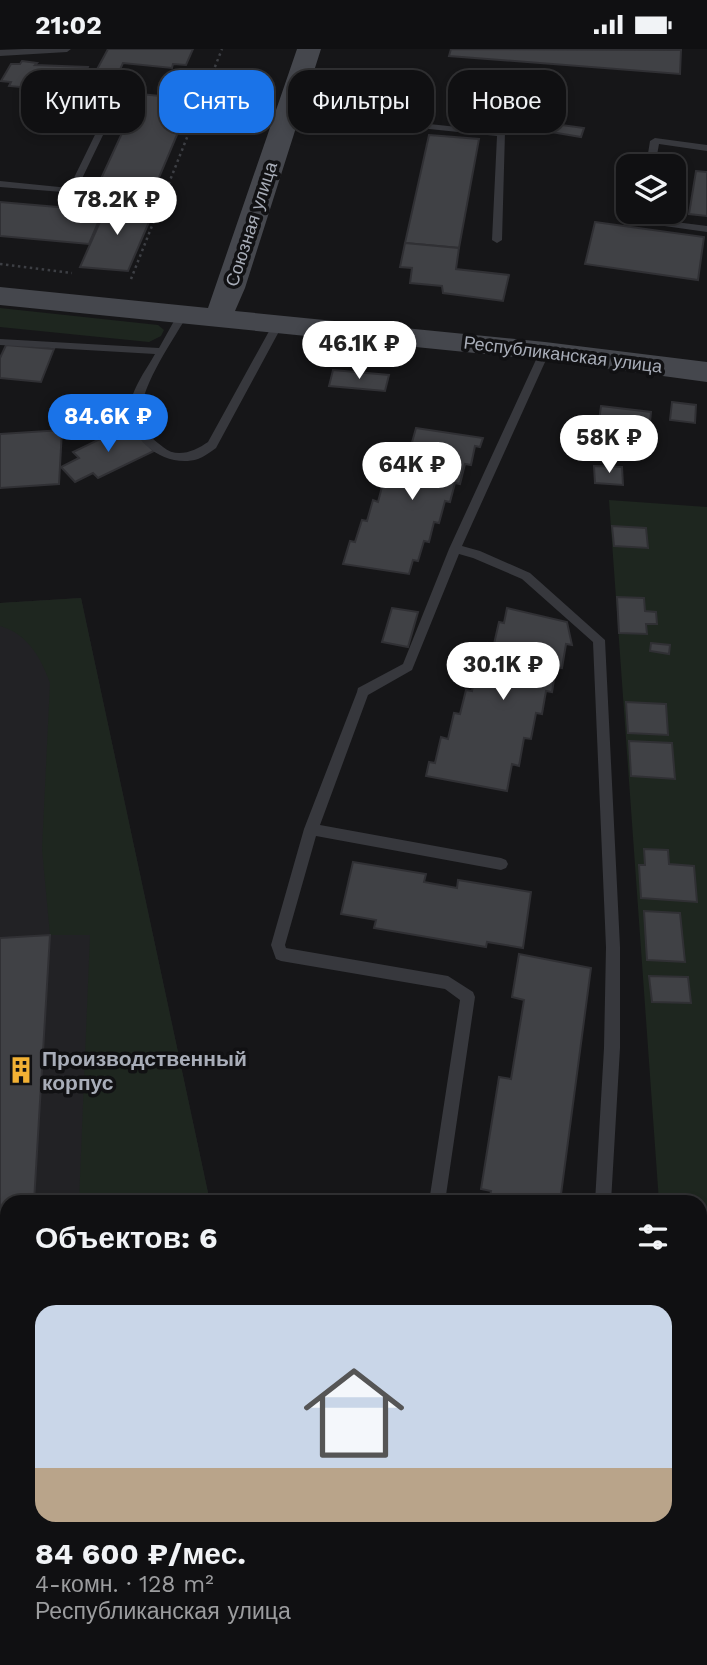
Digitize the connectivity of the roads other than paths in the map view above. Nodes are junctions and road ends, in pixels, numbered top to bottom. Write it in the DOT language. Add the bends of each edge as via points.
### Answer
graph roads {
  1 [pos="67,49"];
  2 [pos="309,49"];
  3 [pos="0,54"];
  4 [pos="287,112"];
  5 [pos="100,133"];
  6 [pos="707,148"];
  7 [pos="652,154"];
  8 [pos="0,184"];
  9 [pos="673,224"];
  10 [pos="707,229"];
  11 [pos="496,240"];
  12 [pos="0,296"];
  13 [pos="183,314"];
  14 [pos="218,318"];
  15 [pos="278,324"];
  16 [pos="0,342"];
  17 [pos="160,351"];
  18 [pos="545,351"];
  19 [pos="707,372"];
  20 [pos="455,549"];
  21 [pos="311,829"];
  22 [pos="501,864"];
  23 [pos="438,1195"];
  24 [pos="603,1195"];
  1 -- 3 [label="lane"];
  2 -- 4 [label="main road, Союзная улица"];
  4 -- 11 [label="lane" via="502,134"];
  4 -- 14 [label="main road, Союзная улица"];
  5 -- 8 [label="lane" via="72,191"];
  6 -- 7 [label="lane" via="655,141"];
  9 -- 10 [label="lane"];
  12 -- 13 [label="main road, Республиканская улица"];
  13 -- 14 [label="main road, Республиканская улица"];
  13 -- 17 [label="lane"];
  14 -- 15 [label="main road, Республиканская улица"];
  15 -- 17 [label="lane" via="212,445 196,456 162,453 138,429 135,406"];
  15 -- 18 [label="main road, Республиканская улица"];
  16 -- 17 [label="lane"];
  18 -- 19 [label="main road, Республиканская улица"];
  18 -- 20 [label="lane"];
  20 -- 21 [label="lane" via="408,667 363,692"];
  20 -- 24 [label="lane" via="526,576 598,641 613,947"];
  21 -- 22 [label="lane"];
  21 -- 23 [label="lane" via="278,945 281,954 448,983 468,997"];
}
